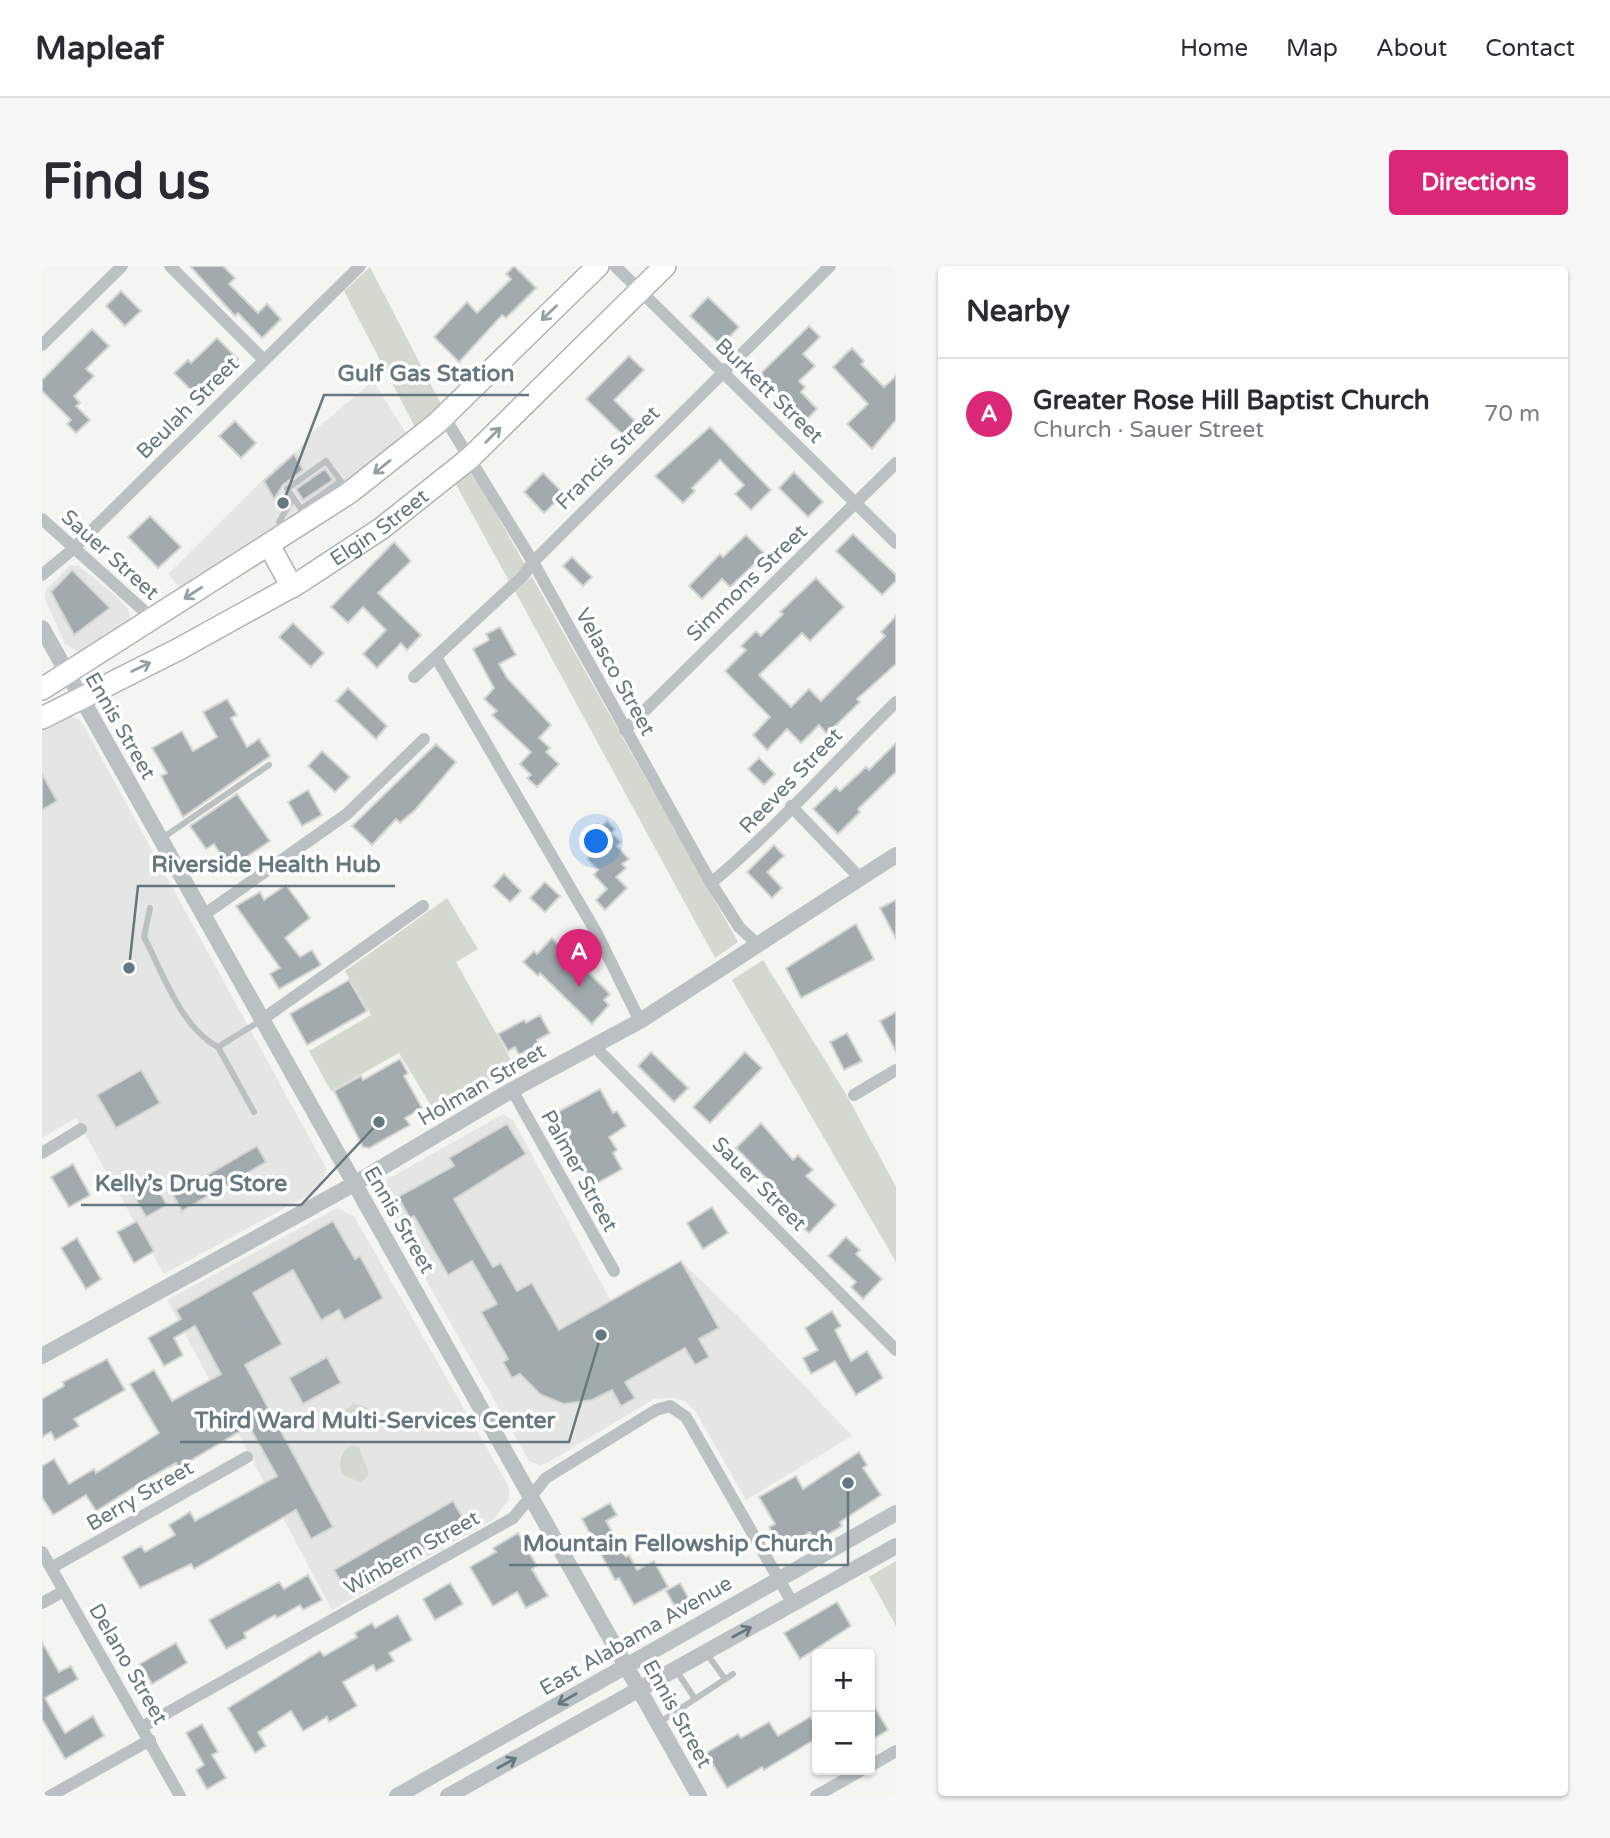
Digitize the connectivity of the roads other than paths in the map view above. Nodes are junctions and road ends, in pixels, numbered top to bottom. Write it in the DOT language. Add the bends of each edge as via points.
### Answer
graph roads {
  1 [pos="122,266"];
  2 [pos="170,266"];
  3 [pos="360,266"];
  4 [pos="598,266"];
  5 [pos="615,266"];
  6 [pos="665,266"];
  7 [pos="830,266"];
  8 [pos="640,290"];
  9 [pos="42,345"];
  10 [pos="264,360"];
  11 [pos="720,371"];
  12 [pos="443,415"];
  13 [pos="470,458"];
  14 [pos="896,463"];
  15 [pos="345,487"];
  16 [pos="293,498"];
  17 [pos="856,503"];
  18 [pos="42,519"];
  19 [pos="278,540"];
  20 [pos="896,543"];
  21 [pos="73,549"];
  22 [pos="533,562"];
  23 [pos="42,575"];
  24 [pos="292,587"];
  25 [pos="153,619"];
  26 [pos="42,628"];
  27 [pos="436,657"];
  28 [pos="67,675"];
  29 [pos="414,677"];
  30 [pos="42,689"];
  31 [pos="79,697"];
  32 [pos="896,702"];
  33 [pos="42,718"];
  34 [pos="625,730"];
  35 [pos="424,739"];
  36 [pos="269,765"];
  37 [pos="791,806"];
  38 [pos="161,839"];
  39 [pos="896,855"];
  40 [pos="860,878"];
  41 [pos="711,883"];
  42 [pos="423,906"];
  43 [pos="150,908"];
  44 [pos="205,914"];
  45 [pos="757,944"];
  46 [pos="260,1021"];
  47 [pos="640,1021"];
  48 [pos="594,1046"];
  49 [pos="218,1047"];
  50 [pos="896,1070"];
  51 [pos="512,1090"];
  52 [pos="854,1095"];
  53 [pos="254,1112"];
  54 [pos="81,1129"];
  55 [pos="42,1153"];
  56 [pos="354,1184"];
  57 [pos="614,1271"];
  58 [pos="896,1350"];
  59 [pos="42,1356"];
  60 [pos="247,1457"];
  61 [pos="529,1498"];
  62 [pos="896,1513"];
  63 [pos="896,1546"];
  64 [pos="42,1552"];
  65 [pos="51,1568"];
  66 [pos="779,1579"];
  67 [pos="64,1591"];
  68 [pos="42,1603"];
  69 [pos="793,1604"];
  70 [pos="706,1652"];
  71 [pos="626,1665"];
  72 [pos="675,1669"];
  73 [pos="733,1674"];
  74 [pos="725,1679"];
  75 [pos="639,1689"];
  76 [pos="695,1699"];
  77 [pos="658,1723"];
  78 [pos="142,1727"];
  79 [pos="150,1740"];
  80 [pos="896,1751"];
  81 [pos="875,1763"];
  82 [pos="853,1775"];
  83 [pos="50,1796"];
  84 [pos="180,1796"];
  85 [pos="397,1796"];
  86 [pos="448,1796"];
  87 [pos="699,1796"];
  88 [pos="816,1796"];
  1 -- 9 [label="street"];
  2 -- 10 [label="street"];
  3 -- 10 [label="street, Beulah Street"];
  4 -- 12 [label="main road, one-way"];
  5 -- 8 [label="street, Burkett Street"];
  6 -- 8 [label="main road, Elgin Street"];
  7 -- 11 [label="street, Francis Street"];
  8 -- 11 [label="street, Burkett Street"];
  13 -- 8 [label="main road, Elgin Street, one-way"];
  10 -- 21 [label="street, Beulah Street"];
  11 -- 17 [label="street, Burkett Street"];
  11 -- 22 [label="street, Francis Street"];
  12 -- 13 [label="street, Velasco Street"];
  12 -- 15 [label="main road, one-way"];
  13 -- 22 [label="street, Velasco Street"];
  13 -- 24 [label="main road, Elgin Street" via="382,528"];
  14 -- 17 [label="street, Simmons Street"];
  15 -- 16 [label="lane" via="301,509"];
  15 -- 16 [label="lane" via="326,461 286,489"];
  15 -- 19 [label="main road"];
  16 -- 19 [label="lane" via="279,522"];
  17 -- 20 [label="street, Burkett Street"];
  17 -- 34 [label="street, Simmons Street"];
  18 -- 21 [label="street, Sauer Street"];
  19 -- 24 [label="main road"];
  19 -- 25 [label="main road, one-way"];
  21 -- 23 [label="street, Beulah Street"];
  21 -- 25 [label="street, Sauer Street"];
  22 -- 27 [label="street, Francis Street"];
  22 -- 34 [label="street, Velasco Street"];
  31 -- 24 [label="main road, Elgin Street, one-way"];
  25 -- 28 [label="main road"];
  26 -- 28 [label="street, Ennis Street"];
  27 -- 29 [label="street, Francis Street"];
  27 -- 47 [label="street" via="596,932"];
  28 -- 30 [label="main road"];
  28 -- 31 [label="street, Ennis Street"];
  31 -- 33 [label="main road, Elgin Street"];
  31 -- 38 [label="street, Ennis Street"];
  32 -- 37 [label="street, Reeves Street"];
  34 -- 41 [label="street, Velasco Street"];
  35 -- 44 [label="street" via="347,814"];
  36 -- 38 [label="lane"];
  37 -- 40 [label="street"];
  37 -- 41 [label="street, Reeves Street"];
  38 -- 44 [label="street, Ennis Street"];
  39 -- 40 [label="street, Holman Street"];
  40 -- 45 [label="street, Holman Street"];
  41 -- 45 [label="street, Velasco Street" via="739,927"];
  42 -- 46 [label="street"];
  43 -- 49 [label="lane" via="144,937 190,1022 202,1039"];
  44 -- 46 [label="street, Ennis Street"];
  45 -- 47 [label="street, Holman Street"];
  46 -- 49 [label="lane"];
  46 -- 56 [label="street, Ennis Street"];
  47 -- 48 [label="street, Holman Street"];
  48 -- 51 [label="street, Holman Street"];
  48 -- 58 [label="street, Sauer Street"];
  49 -- 53 [label="lane"];
  50 -- 52 [label="street"];
  51 -- 56 [label="street, Holman Street"];
  51 -- 57 [label="street, Palmer Street"];
  54 -- 55 [label="street"];
  56 -- 59 [label="street, Holman Street"];
  56 -- 61 [label="street, Ennis Street"];
  60 -- 65 [label="street, Berry Street"];
  61 -- 66 [label="street, Winbern Street" via="546,1478 656,1410 670,1406 686,1417"];
  61 -- 71 [label="street, Ennis Street"];
  61 -- 78 [label="street, Winbern Street" via="513,1518"];
  62 -- 66 [label="street, East Alabama Avenue"];
  63 -- 69 [label="street"];
  64 -- 65 [label="street, Delano Street"];
  65 -- 67 [label="street, Delano Street"];
  66 -- 69 [label="street"];
  66 -- 71 [label="street, East Alabama Avenue"];
  67 -- 68 [label="street"];
  67 -- 78 [label="street, Delano Street"];
  70 -- 69 [label="street, one-way"];
  70 -- 72 [label="street"];
  70 -- 74 [label="lane"];
  71 -- 75 [label="street, Ennis Street"];
  71 -- 85 [label="street, East Alabama Avenue, one-way"];
  72 -- 75 [label="street"];
  72 -- 76 [label="lane"];
  73 -- 74 [label="lane"];
  74 -- 76 [label="lane"];
  75 -- 77 [label="street, Ennis Street"];
  86 -- 75 [label="street, one-way"];
  76 -- 77 [label="lane"];
  77 -- 87 [label="street, Ennis Street"];
  78 -- 79 [label="street, Delano Street"];
  79 -- 83 [label="street"];
  79 -- 84 [label="street, Delano Street"];
  80 -- 81 [label="street"];
  82 -- 88 [label="street"];
}
